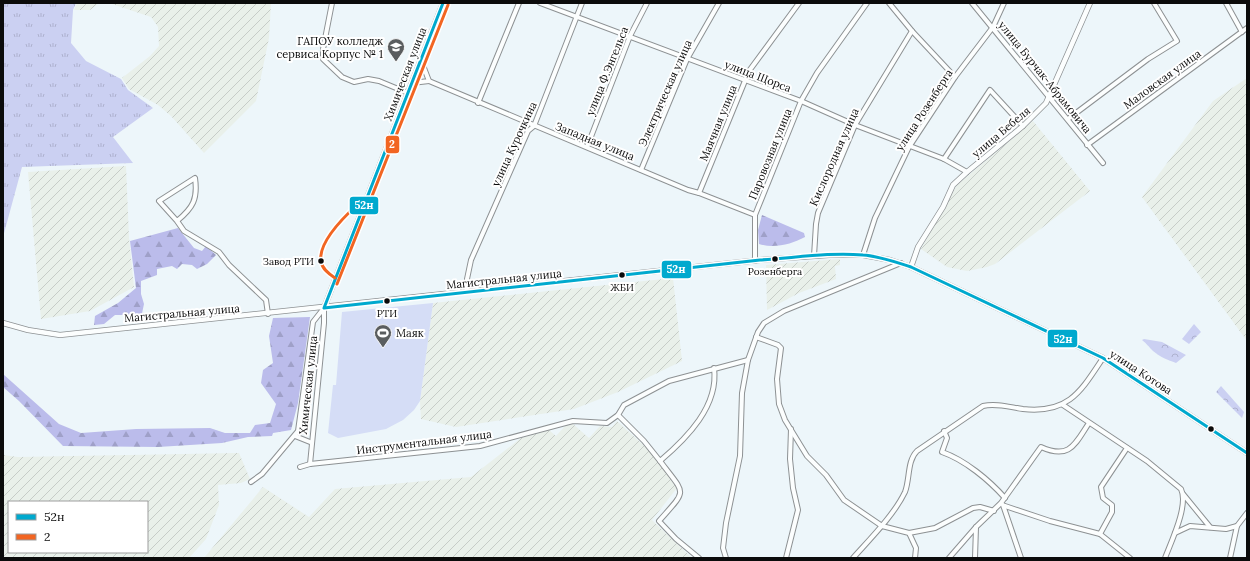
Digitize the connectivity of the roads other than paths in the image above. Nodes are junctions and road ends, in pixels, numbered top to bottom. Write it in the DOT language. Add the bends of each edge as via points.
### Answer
graph roads {
  1 [pos="332,3"];
  2 [pos="443,3"];
  3 [pos="519,3"];
  4 [pos="540,3"];
  5 [pos="582,3"];
  6 [pos="647,3"];
  7 [pos="719,3"];
  8 [pos="799,3"];
  9 [pos="867,3"];
  10 [pos="890,3"];
  11 [pos="972,3"];
  12 [pos="1004,3"];
  13 [pos="1090,3"];
  14 [pos="1154,3"];
  15 [pos="1226,3"];
  16 [pos="576,17"];
  17 [pos="993,27"];
  18 [pos="1247,28"];
  19 [pos="912,31"];
  20 [pos="1242,32"];
  21 [pos="630,36"];
  22 [pos="687,59"];
  23 [pos="421,60"];
  24 [pos="955,77"];
  25 [pos="429,80"];
  26 [pos="745,80"];
  27 [pos="412,83"];
  28 [pos="408,93"];
  29 [pos="1050,97"];
  30 [pos="801,101"];
  31 [pos="478,103"];
  32 [pos="1068,119"];
  33 [pos="855,125"];
  34 [pos="534,126"];
  35 [pos="1023,126"];
  36 [pos="1087,145"];
  37 [pos="909,147"];
  38 [pos="587,148"];
  39 [pos="944,159"];
  40 [pos="1103,163"];
  41 [pos="641,170"];
  42 [pos="967,172"];
  43 [pos="699,193"];
  44 [pos="755,215"];
  45 [pos="177,221"];
  46 [pos="862,255"];
  47 [pos="814,256"];
  48 [pos="755,261"];
  49 [pos="900,263"];
  50 [pos="911,267"];
  51 [pos="467,292"];
  52 [pos="324,308"];
  53 [pos="268,314"];
  54 [pos="3,323"];
  55 [pos="756,337"];
  56 [pos="1103,358"];
  57 [pos="748,360"];
  58 [pos="714,368"];
  59 [pos="1064,404"];
  60 [pos="618,415"];
  61 [pos="1089,423"];
  62 [pos="791,429"];
  63 [pos="944,431"];
  64 [pos="295,436"];
  65 [pos="310,442"];
  66 [pos="1128,448"];
  67 [pos="1247,453"];
  68 [pos="660,461"];
  69 [pos="310,464"];
  70 [pos="300,467"];
  71 [pos="251,482"];
  72 [pos="1183,494"];
  73 [pos="1005,498"];
  74 [pos="1191,504"];
  75 [pos="1003,505"];
  76 [pos="1182,507"];
  77 [pos="994,511"];
  78 [pos="1247,513"];
  79 [pos="882,526"];
  80 [pos="1237,526"];
  81 [pos="976,527"];
  82 [pos="1210,527"];
  83 [pos="1175,533"];
  84 [pos="909,534"];
  85 [pos="1100,534"];
  86 [pos="699,558"];
  87 [pos="726,558"];
  88 [pos="786,558"];
  89 [pos="853,558"];
  90 [pos="915,558"];
  91 [pos="948,558"];
  92 [pos="975,558"];
  93 [pos="1021,558"];
  94 [pos="1130,558"];
  95 [pos="1164,558"];
  96 [pos="1230,558"];
  1 -- 28 [label="street" via="322,59 342,77 354,82 368,79 379,81"];
  2 -- 23 [label="street, Химическая улица"];
  3 -- 31 [label="street"];
  4 -- 16 [label="street, улица Щорса"];
  5 -- 16 [label="street, улица Курочкина"];
  6 -- 21 [label="street, улица Ф.Энгельса"];
  7 -- 22 [label="street, Электрическая улица"];
  8 -- 26 [label="street, Маячная улица"];
  9 -- 30 [label="street, Паровозная улица" via="817,73"];
  10 -- 19 [label="street"];
  11 -- 17 [label="street, улица Бурчак-Абрамовича"];
  12 -- 17 [label="street, улица Розенберга"];
  13 -- 29 [label="street, улица Бебеля"];
  14 -- 32 [label="street" via="1177,41 1148,59"];
  15 -- 20 [label="street"];
  16 -- 21 [label="street, улица Щорса"];
  16 -- 34 [label="street, улица Курочкина"];
  17 -- 24 [label="street, улица Розенберга"];
  17 -- 29 [label="street, улица Бурчак-Абрамовича"];
  18 -- 20 [label="street, Маловская улица"];
  19 -- 24 [label="street"];
  19 -- 33 [label="street, Кислородная улица"];
  20 -- 36 [label="street, Маловская улица"];
  21 -- 22 [label="street, улица Щорса"];
  21 -- 38 [label="street, улица Ф.Энгельса"];
  22 -- 26 [label="street, улица Щорса"];
  22 -- 41 [label="street, Электрическая улица"];
  23 -- 25 [label="street"];
  23 -- 27 [label="street, Химическая улица"];
  24 -- 37 [label="street, улица Розенберга"];
  25 -- 27 [label="street"];
  25 -- 31 [label="street, Западная улица"];
  26 -- 30 [label="street, улица Щорса"];
  26 -- 43 [label="street, Маячная улица"];
  27 -- 28 [label="street, Химическая улица"];
  28 -- 52 [label="street, Химическая улица" via="332,282"];
  29 -- 32 [label="street, улица Бурчак-Абрамовича"];
  29 -- 35 [label="street, улица Бебеля" via="1041,110"];
  30 -- 33 [label="street, улица Щорса"];
  30 -- 44 [label="street, Паровозная улица"];
  31 -- 34 [label="street, Западная улица"];
  32 -- 36 [label="street, улица Бурчак-Абрамовича"];
  33 -- 37 [label="street, улица Щорса"];
  33 -- 47 [label="street, Кислородная улица" via="818,213"];
  34 -- 38 [label="street, Западная улица"];
  34 -- 51 [label="street, улица Курочкина" via="528,131 471,260"];
  35 -- 39 [label="street" via="990,90"];
  35 -- 42 [label="street, улица Бебеля"];
  36 -- 40 [label="street, улица Бурчак-Абрамовича"];
  37 -- 39 [label="street, улица Щорса"];
  37 -- 46 [label="street, улица Розенберга" via="875,218"];
  38 -- 41 [label="street, Западная улица"];
  39 -- 42 [label="street, улица Щорса"];
  41 -- 43 [label="street, Западная улица"];
  42 -- 50 [label="street, улица Бебеля" via="953,185 943,207 918,247"];
  43 -- 44 [label="street, Западная улица"];
  44 -- 48 [label="street, Паровозная улица"];
  45 -- 45 [label="street" via="159,201 195,178 197,189 194,204"];
  45 -- 53 [label="street" via="184,231 219,252 228,265 266,300"];
  46 -- 47 [label="street, Магистральная улица"];
  46 -- 49 [label="street, Магистральная улица"];
  47 -- 48 [label="street, Магистральная улица"];
  48 -- 51 [label="street, Магистральная улица"];
  49 -- 50 [label="street, Магистральная улица"];
  49 -- 55 [label="street" via="784,311 764,324"];
  50 -- 56 [label="street, улица Котова"];
  51 -- 52 [label="street, Магистральная улица"];
  52 -- 53 [label="street, Магистральная улица"];
  52 -- 64 [label="street, Химическая улица" via="313,322 303,403"];
  52 -- 65 [label="street, Химическая улица"];
  53 -- 54 [label="street, Магистральная улица" via="60,335"];
  55 -- 57 [label="street"];
  55 -- 62 [label="street" via="781,348 777,379 779,404"];
  56 -- 59 [label="street" via="1079,392"];
  56 -- 67 [label="street, улица Котова"];
  57 -- 58 [label="street, Инструментальная улица"];
  57 -- 87 [label="street" via="742,393 740,456 723,548"];
  58 -- 60 [label="street, Инструментальная улица" via="668,381 624,405"];
  58 -- 68 [label="street" via="713,391 704,411 682,442"];
  59 -- 61 [label="street"];
  59 -- 63 [label="street" via="1025,409 991,404 982,406"];
  60 -- 68 [label="street"];
  60 -- 69 [label="street, Инструментальная улица" via="607,423 573,421 480,446"];
  61 -- 66 [label="street"];
  61 -- 73 [label="street" via="1076,442 1066,451 1054,453 1041,447"];
  62 -- 79 [label="street" via="807,456 826,475 844,500"];
  62 -- 88 [label="street" via="790,459 798,510"];
  63 -- 73 [label="street" via="946,438 942,452 953,456 995,486"];
  63 -- 79 [label="street" via="913,455 905,492"];
  64 -- 65 [label="street"];
  64 -- 71 [label="street, Химическая улица" via="262,474"];
  65 -- 69 [label="street, Химическая улица"];
  66 -- 72 [label="street" via="1166,476"];
  66 -- 85 [label="street" via="1101,487 1103,498 1112,505 1112,512"];
  68 -- 86 [label="street" via="681,492 678,500 659,521"];
  69 -- 70 [label="street, Инструментальная улица"];
  72 -- 74 [label="street"];
  72 -- 76 [label="street"];
  73 -- 75 [label="street"];
  74 -- 76 [label="street"];
  74 -- 82 [label="street"];
  75 -- 77 [label="street"];
  75 -- 85 [label="street" via="1050,522"];
  75 -- 93 [label="street"];
  76 -- 83 [label="street"];
  77 -- 81 [label="street"];
  77 -- 84 [label="street" via="973,508 935,528"];
  78 -- 80 [label="street"];
  79 -- 84 [label="street"];
  79 -- 89 [label="street"];
  80 -- 82 [label="street" via="1226,529"];
  80 -- 96 [label="street"];
  81 -- 91 [label="street"];
  81 -- 92 [label="street"];
  82 -- 83 [label="street" via="1190,526"];
  83 -- 95 [label="street"];
  84 -- 90 [label="street" via="916,548"];
  85 -- 94 [label="street"];
}
